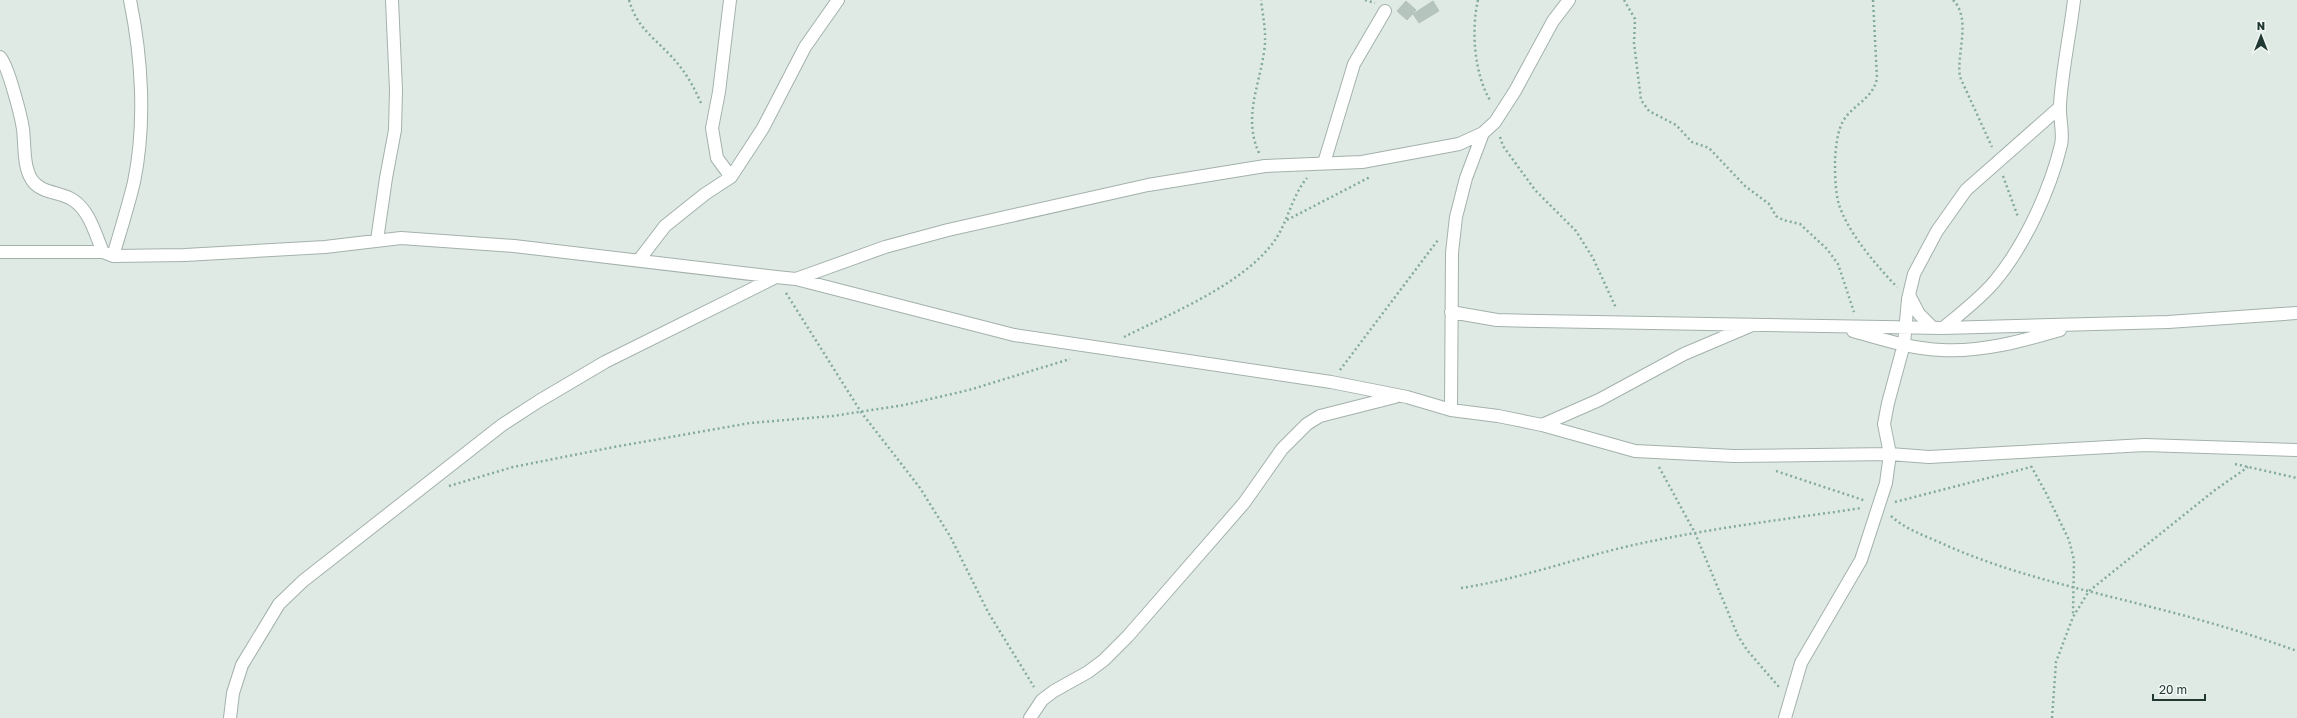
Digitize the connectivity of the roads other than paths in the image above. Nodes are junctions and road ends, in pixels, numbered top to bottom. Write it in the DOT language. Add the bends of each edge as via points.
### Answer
graph roads {
  1 [pos="130,0"];
  2 [pos="392,0"];
  3 [pos="730,0"];
  4 [pos="838,0"];
  5 [pos="1569,0"];
  6 [pos="2074,0"];
  7 [pos="1385,10"];
  8 [pos="0,57"];
  9 [pos="2060,107"];
  10 [pos="1482,132"];
  11 [pos="1322,163"];
  12 [pos="731,177"];
  13 [pos="377,240"];
  14 [pos="0,252"];
  15 [pos="108,254"];
  16 [pos="639,260"];
  17 [pos="776,277"];
  18 [pos="796,279"];
  19 [pos="1909,297"];
  20 [pos="1452,312"];
  21 [pos="2297,313"];
  22 [pos="1754,324"];
  23 [pos="1836,326"];
  24 [pos="2074,326"];
  25 [pos="1906,327"];
  26 [pos="1938,328"];
  27 [pos="1904,344"];
  28 [pos="1397,396"];
  29 [pos="1451,410"];
  30 [pos="1542,425"];
  31 [pos="2297,450"];
  32 [pos="1890,454"];
  33 [pos="230,718"];
  34 [pos="1030,718"];
  35 [pos="1785,718"];
  1 -- 15 [label="street" via="142,83 140,126 134,182"];
  2 -- 13 [label="street" via="395,130"];
  3 -- 12 [label="street" via="712,128 717,158"];
  4 -- 12 [label="street" via="805,47 764,128"];
  5 -- 10 [label="street" via="1553,21 1497,119"];
  6 -- 9 [label="street" via="2065,53"];
  7 -- 11 [label="street" via="1354,64"];
  8 -- 15 [label="street" via="8,71 19,112 25,155 32,180 38,187 59,193 80,206"];
  9 -- 19 [label="street" via="1966,190 1937,231 1914,274"];
  9 -- 26 [label="street" via="2061,143 2042,204 2007,265 1994,281 1974,303"];
  10 -- 11 [label="street" via="1459,144 1405,155 1362,162"];
  10 -- 20 [label="street" via="1456,217 1452,253"];
  11 -- 18 [label="street" via="1265,166 1148,185 885,247"];
  12 -- 16 [label="street" via="665,226"];
  13 -- 15 [label="street" via="325,247 262,251"];
  13 -- 16 [label="street" via="450,240"];
  14 -- 15 [label="street"];
  16 -- 17 [label="street"];
  17 -- 18 [label="street"];
  17 -- 33 [label="street" via="605,362 539,401 502,425 303,581 279,604 242,665 233,693"];
  18 -- 28 [label="street" via="1014,335 1331,382"];
  19 -- 25 [label="street"];
  19 -- 26 [label="street" via="1920,314"];
  20 -- 22 [label="street" via="1497,320"];
  20 -- 29 [label="street"];
  21 -- 24 [label="street"];
  22 -- 23 [label="street"];
  22 -- 30 [label="street" via="1684,354 1599,400"];
  23 -- 25 [label="street"];
  23 -- 27 [label="street"];
  24 -- 26 [label="street"];
  24 -- 27 [label="street" via="2018,342 1979,349 1942,350"];
  25 -- 26 [label="street"];
  25 -- 27 [label="street"];
  27 -- 32 [label="street" via="1884,424"];
  28 -- 29 [label="street"];
  28 -- 34 [label="street" via="1320,416 1307,424 1282,449 1244,502 1123,641 1088,672 1042,700"];
  29 -- 30 [label="street"];
  30 -- 32 [label="street" via="1635,451 1734,456"];
  31 -- 32 [label="street" via="2145,445 1929,457"];
  32 -- 35 [label="street" via="1886,483 1861,560 1801,663"];
}
